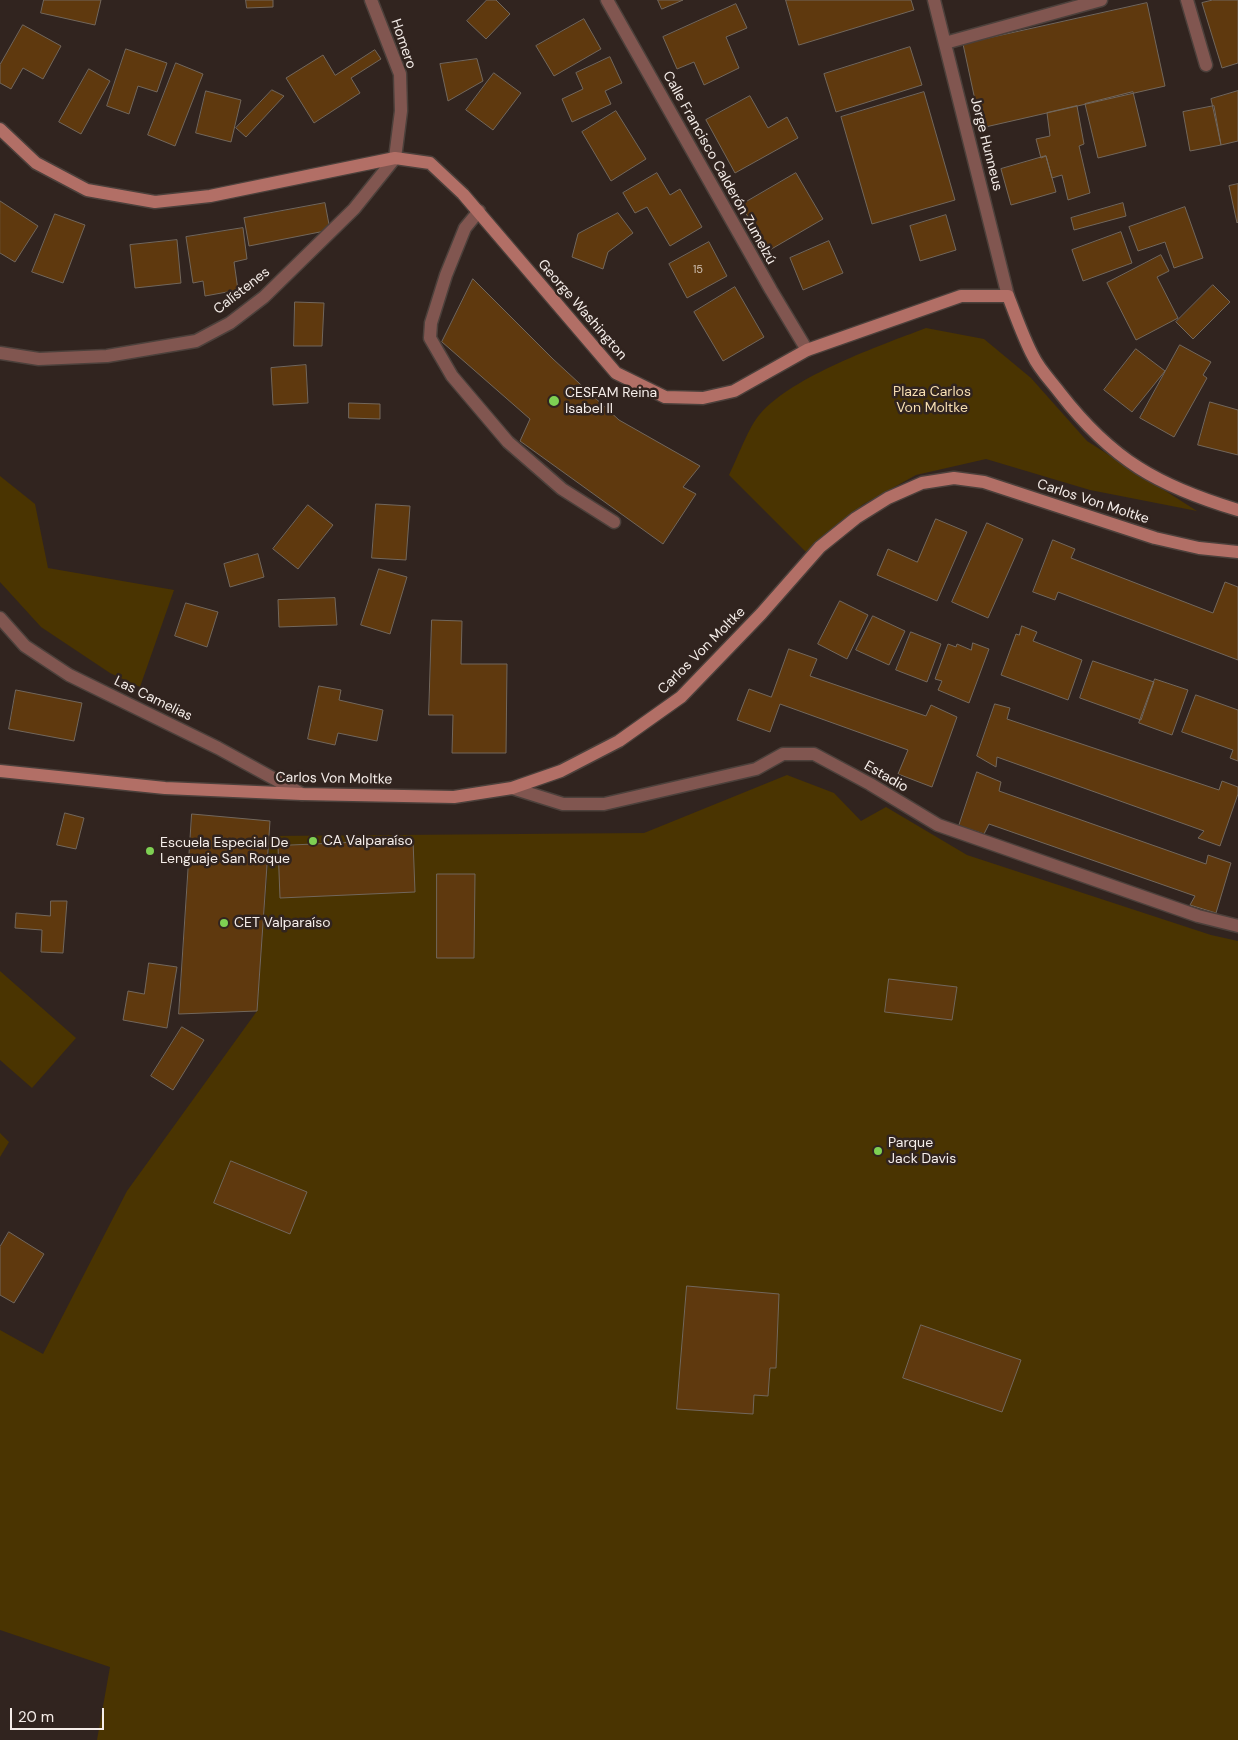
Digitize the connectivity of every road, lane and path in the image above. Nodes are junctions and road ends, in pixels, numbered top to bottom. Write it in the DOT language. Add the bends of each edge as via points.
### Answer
graph roads {
  1 [pos="372,0"];
  2 [pos="607,0"];
  3 [pos="934,0"];
  4 [pos="1101,0"];
  5 [pos="1187,0"];
  6 [pos="945,43"];
  7 [pos="1206,66"];
  8 [pos="0,129"];
  9 [pos="395,158"];
  10 [pos="478,211"];
  11 [pos="1008,296"];
  12 [pos="807,350"];
  13 [pos="0,353"];
  14 [pos="1238,510"];
  15 [pos="614,522"];
  16 [pos="1238,552"];
  17 [pos="0,618"];
  18 [pos="0,771"];
  19 [pos="512,788"];
  20 [pos="302,794"];
  21 [pos="1238,926"];
  1 -- 9 [label="street, Homero" via="400,74 401,111"];
  2 -- 12 [label="street, Calle Francisco Calderón Zumelzú"];
  3 -- 6 [label="street, Jorge Hunneus"];
  4 -- 6 [label="street"];
  5 -- 7 [label="street"];
  6 -- 11 [label="street, Jorge Hunneus"];
  8 -- 9 [label="street, George Washington" via="36,163 87,190 155,202 210,196"];
  9 -- 10 [label="street, George Washington" via="430,163"];
  9 -- 13 [label="street, Calístenes" via="354,209 264,296 230,323 196,341 106,356 39,359"];
  10 -- 12 [label="street, George Washington" via="616,373 665,396 703,398 734,391"];
  10 -- 15 [label="street" via="465,228 446,275 431,323 430,338 452,376 508,442 562,489"];
  11 -- 12 [label="street, George Washington" via="960,296"];
  11 -- 14 [label="street" via="1033,357 1104,442 1147,475 1193,496"];
  16 -- 19 [label="street, Carlos Von Moltke" via="1199,548 1155,538 984,482 954,478 922,483 888,498 856,518 820,548 681,697 619,741 561,771"];
  17 -- 20 [label="street, Las Camelias" via="25,646 69,675 218,748"];
  18 -- 20 [label="street, Carlos Von Moltke" via="165,788"];
  19 -- 20 [label="street, Carlos Von Moltke" via="454,797"];
  19 -- 21 [label="street, Estadio" via="563,804 604,804 756,769 783,754 814,754 938,825 1198,916"];
}
